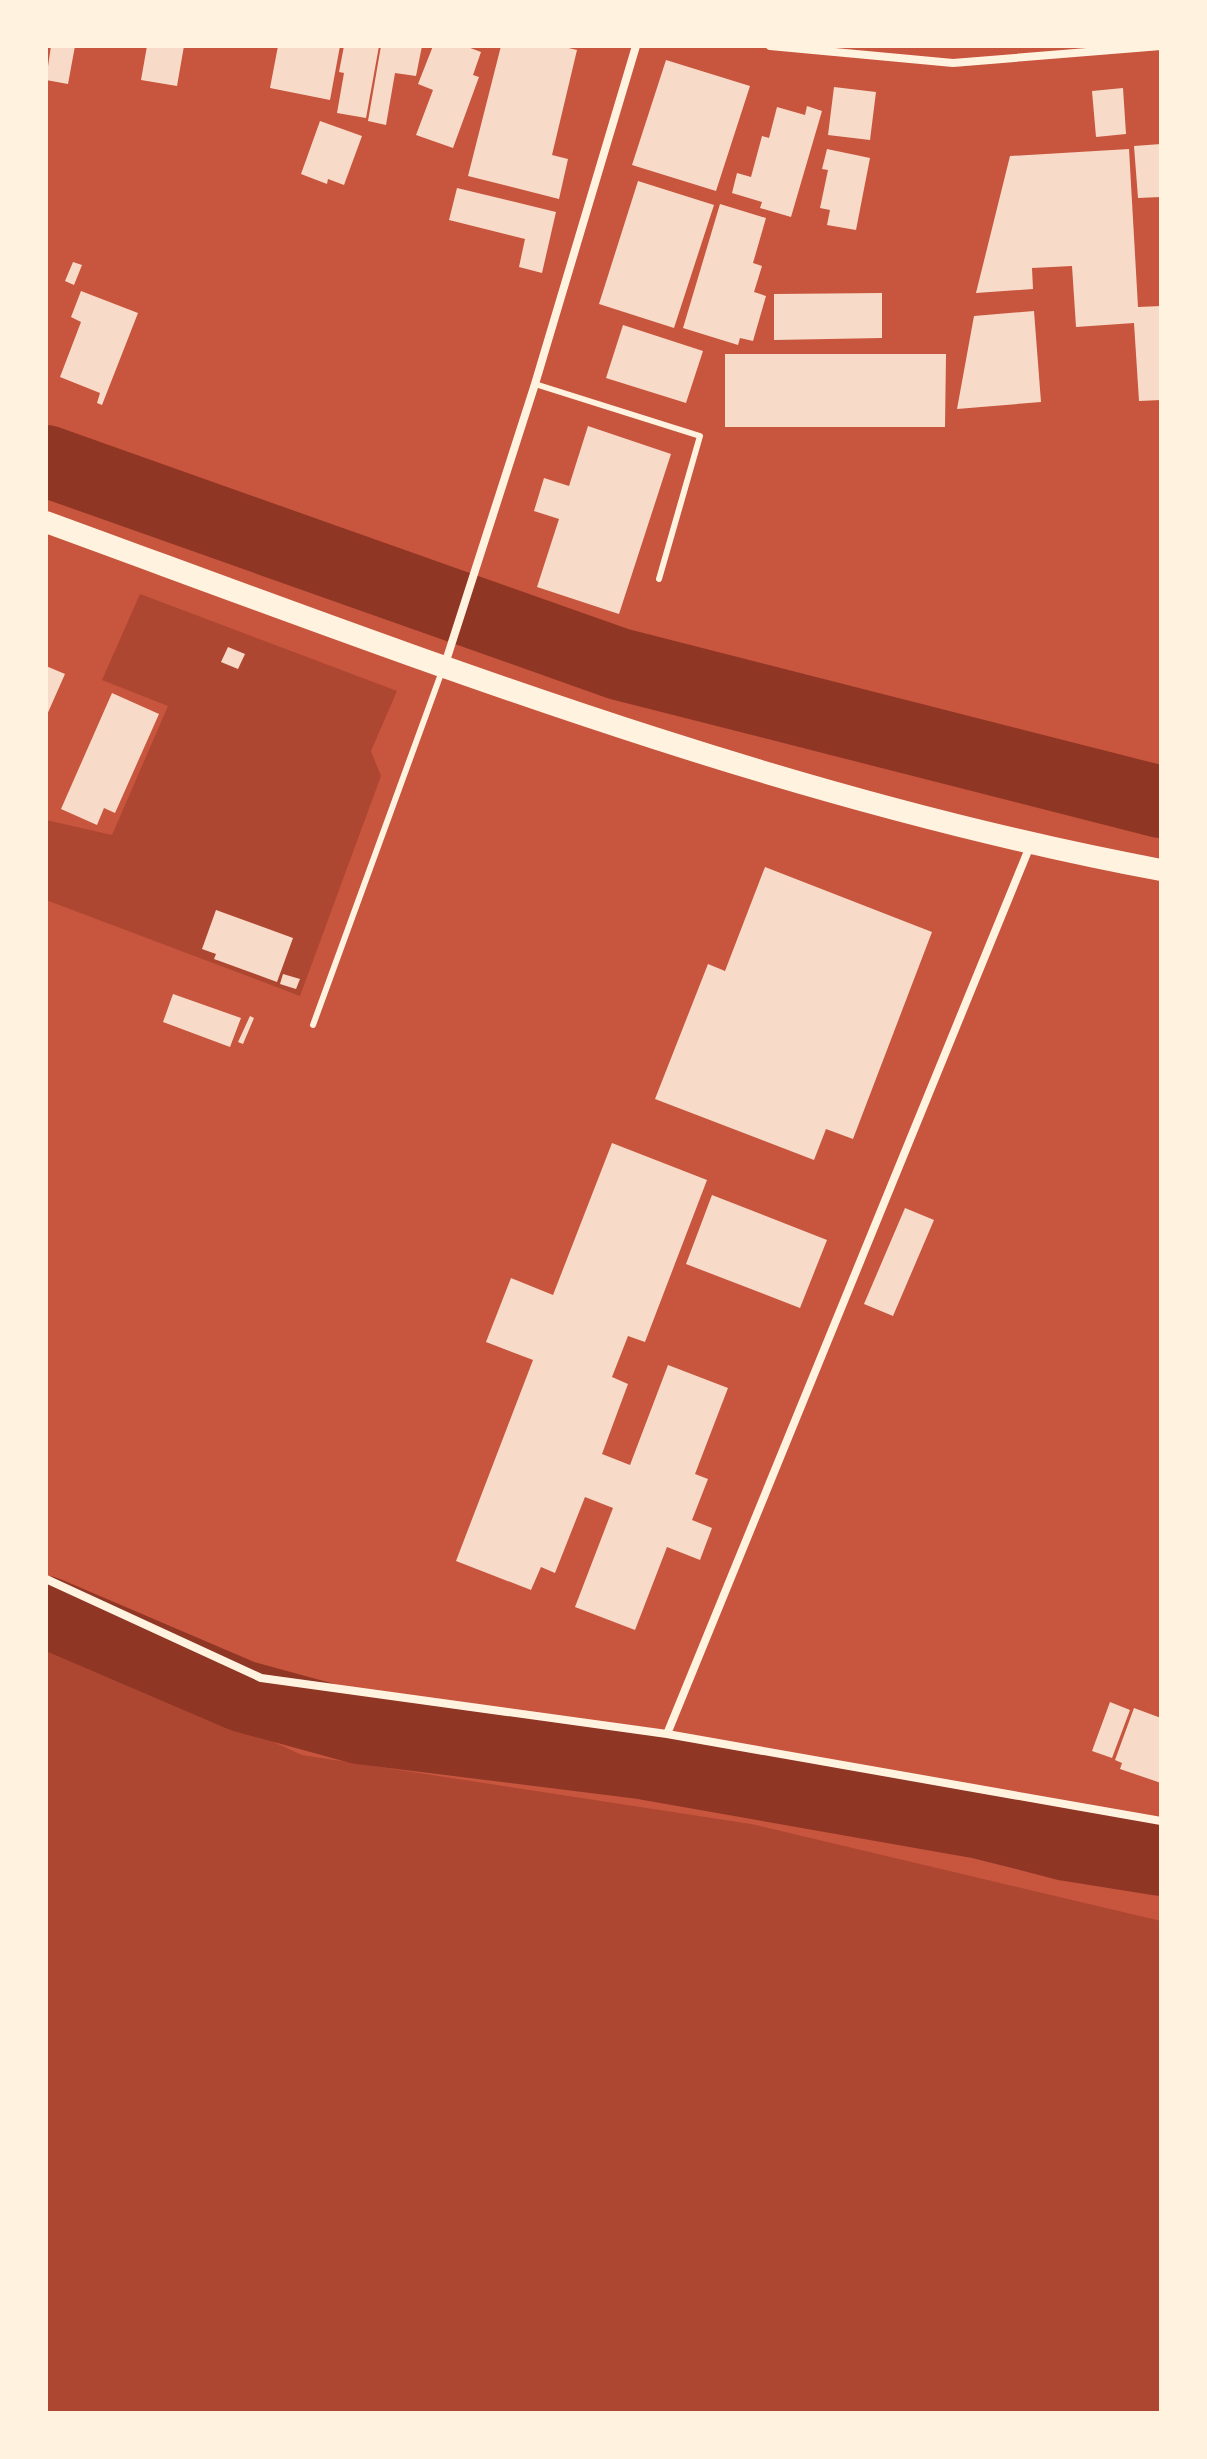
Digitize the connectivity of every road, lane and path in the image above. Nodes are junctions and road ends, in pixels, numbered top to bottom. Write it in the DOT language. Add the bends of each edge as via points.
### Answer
graph roads {
  1 [pos="636,46"];
  2 [pos="770,46"];
  3 [pos="1161,46"];
  4 [pos="535,384"];
  5 [pos="46,522"];
  6 [pos="659,579"];
  7 [pos="444,667"];
  8 [pos="1031,845"];
  9 [pos="1161,870"];
  10 [pos="313,1025"];
  11 [pos="46,1579"];
  12 [pos="667,1734"];
  13 [pos="1161,1821"];
  1 -- 4 [label="street"];
  2 -- 3 [label="street" via="953,63"];
  4 -- 6 [label="lane" via="700,436"];
  4 -- 7 [label="street"];
  5 -- 7 [label="highway"];
  7 -- 8 [label="highway" via="714,760"];
  7 -- 10 [label="lane"];
  8 -- 9 [label="highway"];
  8 -- 12 [label="street"];
  11 -- 12 [label="street" via="261,1678"];
  12 -- 13 [label="street"];
}
